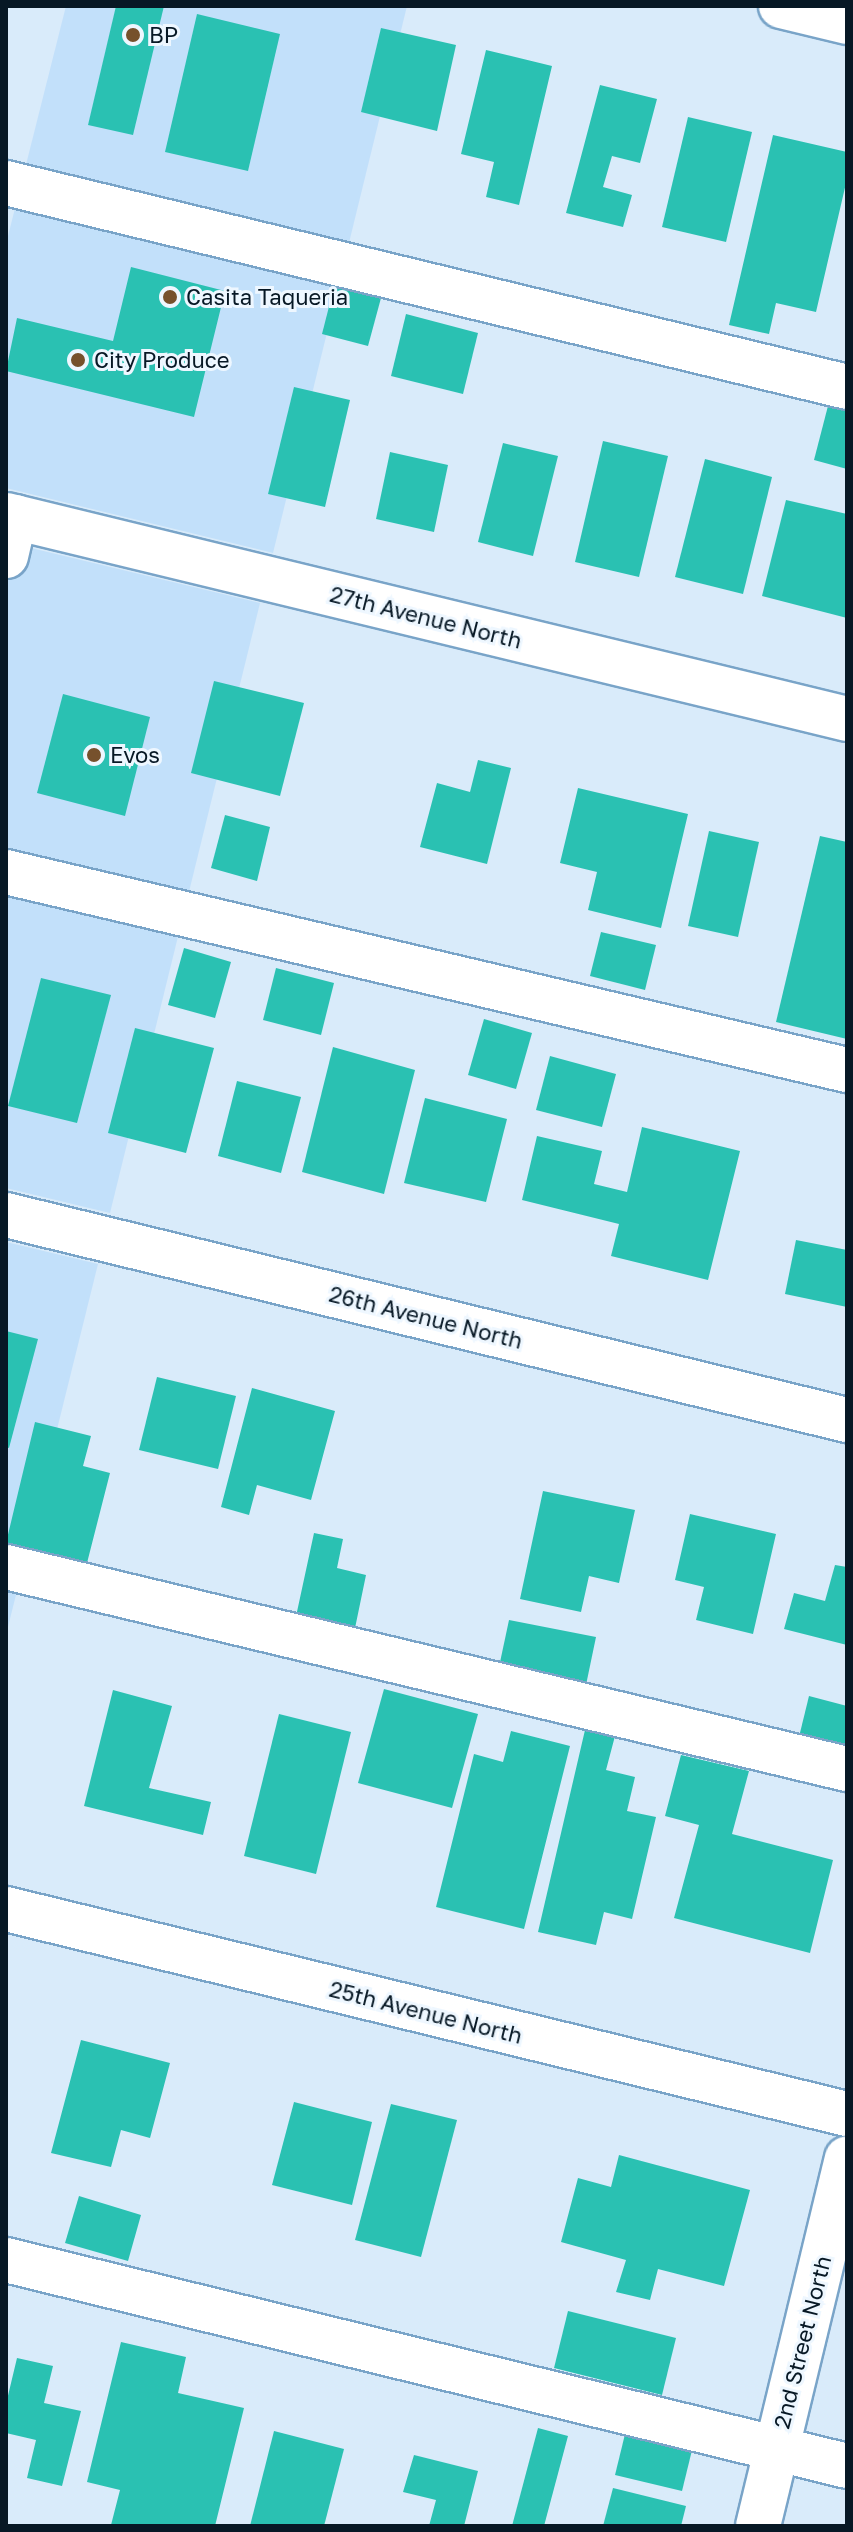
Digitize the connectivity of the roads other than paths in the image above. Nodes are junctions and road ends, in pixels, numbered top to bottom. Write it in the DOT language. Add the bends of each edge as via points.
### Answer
graph roads {
  1 [pos="781,6"];
  2 [pos="847,22"];
  3 [pos="6,183"];
  4 [pos="847,387"];
  5 [pos="9,529"];
  6 [pos="847,719"];
  7 [pos="6,872"];
  8 [pos="847,1070"];
  9 [pos="6,1215"];
  10 [pos="847,1420"];
  11 [pos="6,1567"];
  12 [pos="847,1769"];
  13 [pos="6,1909"];
  14 [pos="847,2114"];
  15 [pos="847,2159"];
  16 [pos="6,2260"];
  17 [pos="777,2448"];
  18 [pos="847,2466"];
  19 [pos="758,2526"];
  1 -- 2 [label="street"];
  3 -- 4 [label="street"];
  5 -- 6 [label="street, 27th Avenue North"];
  7 -- 8 [label="street"];
  9 -- 10 [label="street, 26th Avenue North"];
  11 -- 12 [label="street"];
  13 -- 14 [label="street, 25th Avenue North"];
  15 -- 17 [label="street, 2nd Street North"];
  16 -- 17 [label="street"];
  17 -- 18 [label="street"];
  17 -- 19 [label="street, 2nd Street North"];
}
